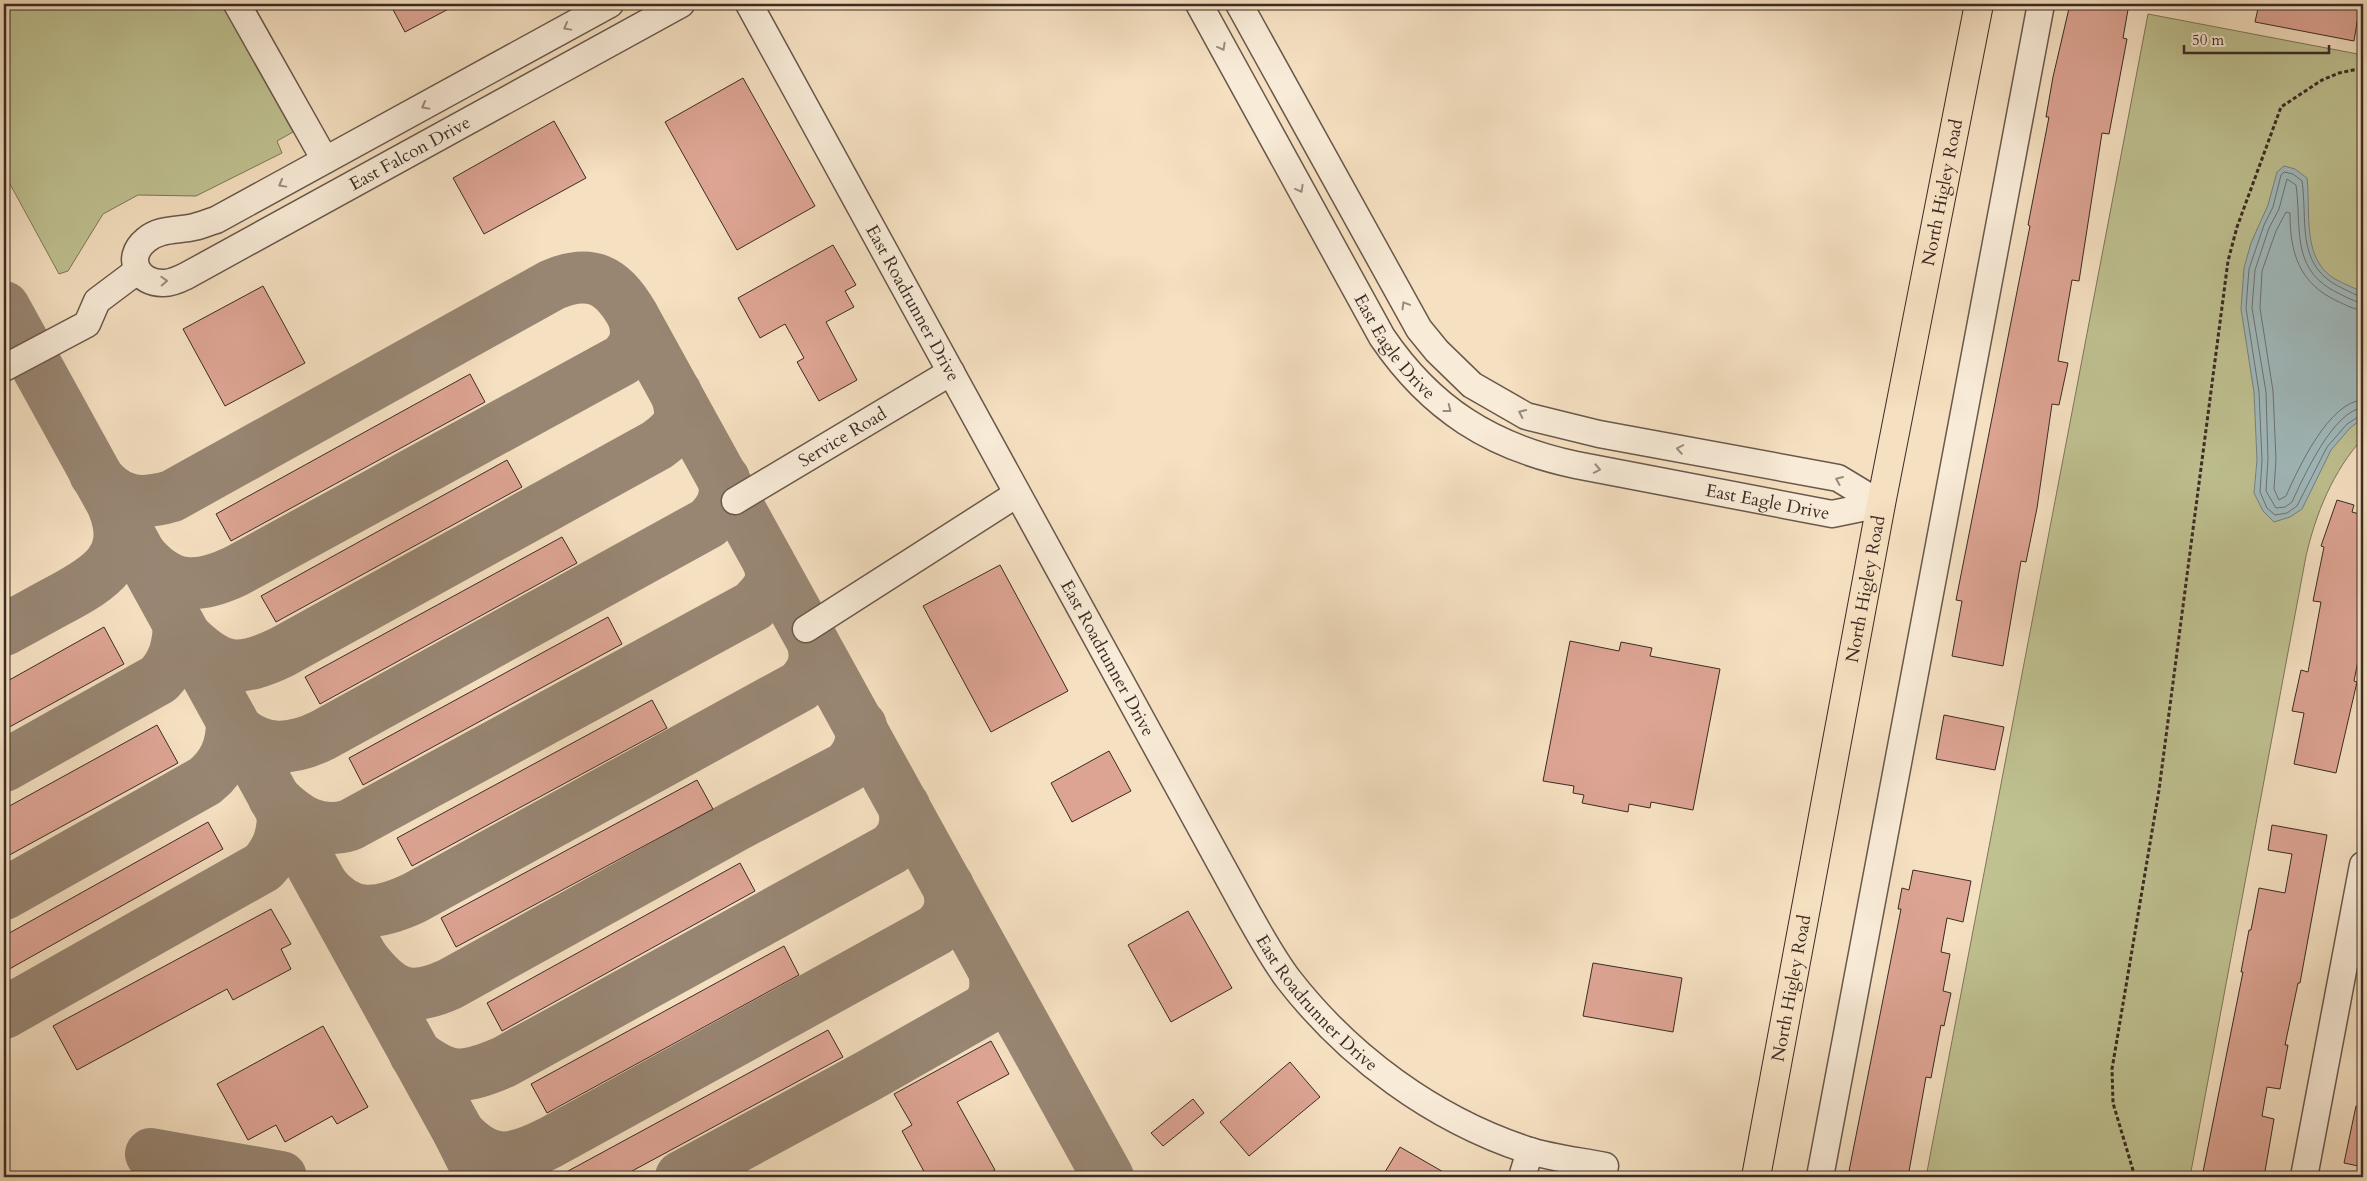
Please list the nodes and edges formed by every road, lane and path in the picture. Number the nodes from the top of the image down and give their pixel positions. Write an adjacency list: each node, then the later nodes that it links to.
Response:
1 (237, 4): 12 (street)
2 (610, 4): 12 (street, East Falcon Drive, one-way to 12)
3 (681, 4): 13 (street, East Falcon Drive, one-way to 3)
4 (749, 4): 15 (street, East Roadrunner Drive)
5 (1199, 4): 11 (street, East Eagle Drive, one-way to 11)
6 (1239, 4): 9 (street, East Eagle Drive)
7 (1979, 4): 18 (main road, North Higley Road)
8 (2041, 4): 25 (street)
9 (1268, 57): 11 (street); 18 (street, East Eagle Drive, one-way to 9)
10 (2363, 68): 26 (path)
11 (1237, 75): 18 (street, East Eagle Drive, one-way to 18)
12 (326, 160): 13 (street, East Falcon Drive, one-way to 13)
13 (137, 272): 14 (street)
14 (4, 368)
15 (951, 372): 16 (street, East Roadrunner Drive); 17 (street, Service Road)
16 (1017, 494): 19 (street); 21 (street, East Roadrunner Drive)
17 (735, 501)
18 (1881, 504): 24 (main road, North Higley Road)
19 (806, 629)
20 (2363, 865): 27 (street)
21 (1530, 1151): 22 (street, East Roadrunner Drive); 23 (street)
22 (1605, 1166)
23 (1522, 1177)
24 (1756, 1177)
25 (1820, 1177)
26 (2135, 1177)
27 (2304, 1177)

